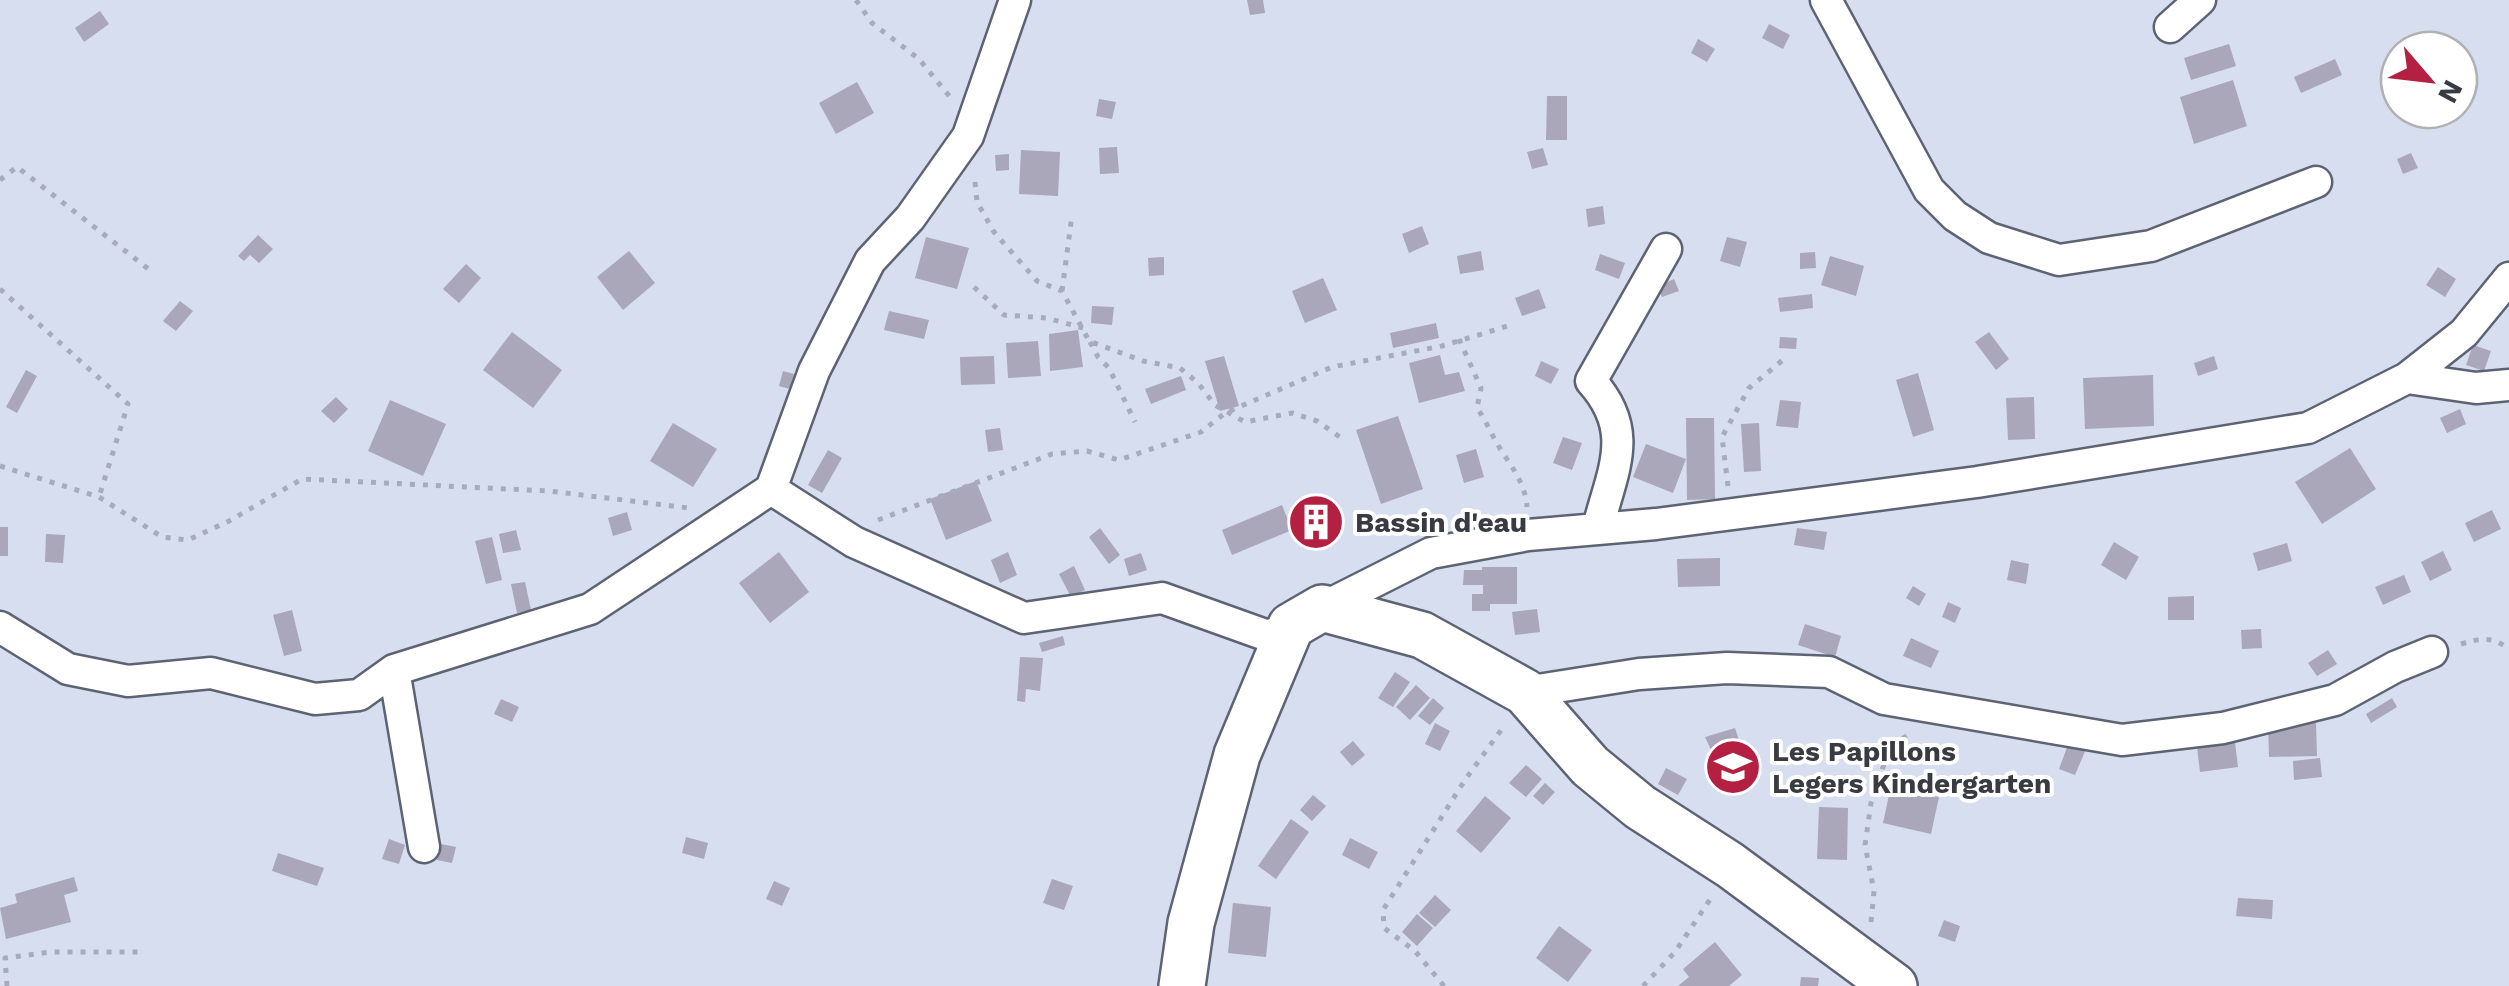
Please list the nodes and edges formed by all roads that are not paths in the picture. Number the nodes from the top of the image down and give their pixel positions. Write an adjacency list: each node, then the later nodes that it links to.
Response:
1 (1015, 0): 10 (street)
2 (1826, 0): 5 (street)
3 (2200, 0): 4 (street)
4 (2170, 27)
5 (2316, 182)
6 (1666, 249): 11 (street)
7 (2509, 278): 8 (street)
8 (2407, 378): 9 (street); 11 (street)
9 (2509, 385)
10 (772, 489): 12 (street); 15 (street)
11 (1598, 526): 12 (street)
12 (1306, 617): 16 (street); 19 (street)
13 (0, 627): 15 (street)
14 (2432, 652): 16 (street)
15 (394, 670): 17 (street)
16 (1525, 692): 18 (street)
17 (424, 847)
18 (1880, 974)
19 (1182, 986)

